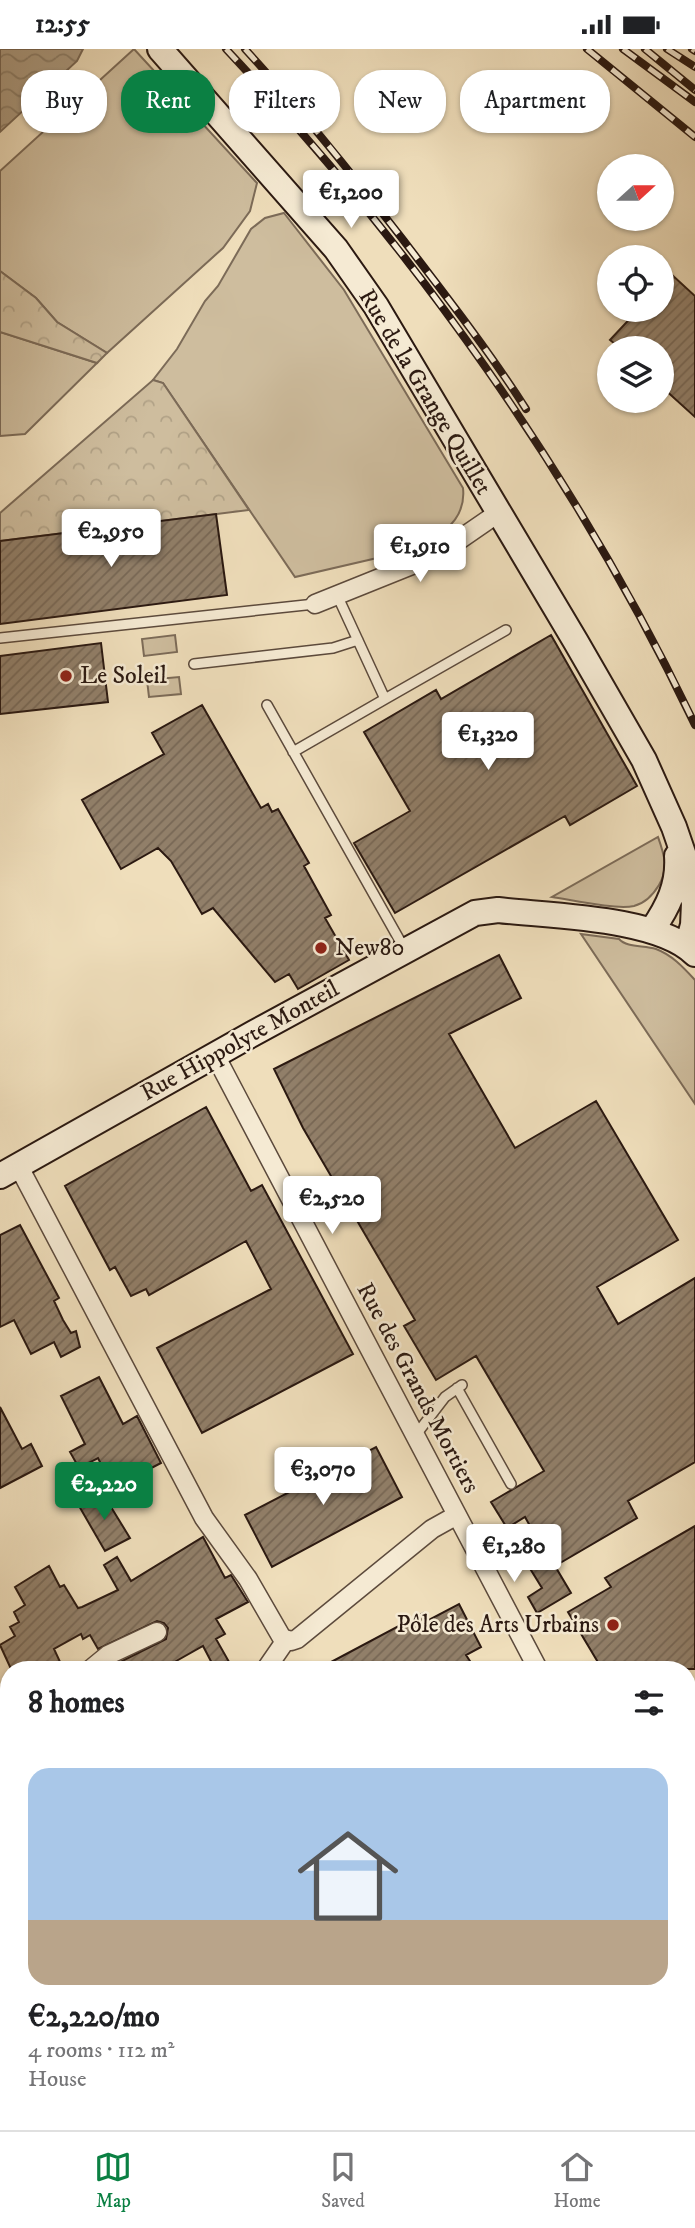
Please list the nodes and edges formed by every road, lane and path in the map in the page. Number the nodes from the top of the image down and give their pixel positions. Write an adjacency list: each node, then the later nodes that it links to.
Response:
1 (160, 49): 2 (street, Rue de la Grange Quillet)
2 (498, 513): 3 (street); 12 (street, Rue de la Grange Quillet)
3 (337, 595): 4 (street); 7 (lane)
4 (315, 604): 6 (lane)
5 (506, 630): 9 (lane)
6 (0, 638)
7 (358, 640): 8 (lane); 9 (lane)
8 (194, 664)
9 (385, 699): 11 (lane)
10 (267, 705): 11 (lane)
11 (293, 752): 14 (lane)
12 (664, 804): 13 (street, Rue de la Grange Quillet); 15 (street, Rue de la Grange Quillet)
13 (652, 930): 14 (street, Rue Hippolyte Monteil); 15 (street, Rue Hippolyte Monteil)
14 (405, 950): 16 (street, Rue Hippolyte Monteil)
15 (691, 951)
16 (215, 1055): 17 (street, Rue Hippolyte Monteil); 18 (street, Rue des Grands Mortiers)
17 (9, 1170): 22 (street)
18 (415, 1436): 19 (lane); 20 (street, Rue des Grands Mortiers)
19 (511, 1484)
20 (457, 1515): 22 (street); 25 (street, Rue des Grands Mortiers)
21 (157, 1632): 23 (street)
22 (286, 1640): 24 (street)
23 (101, 1661)
24 (272, 1661)
25 (534, 1661)

